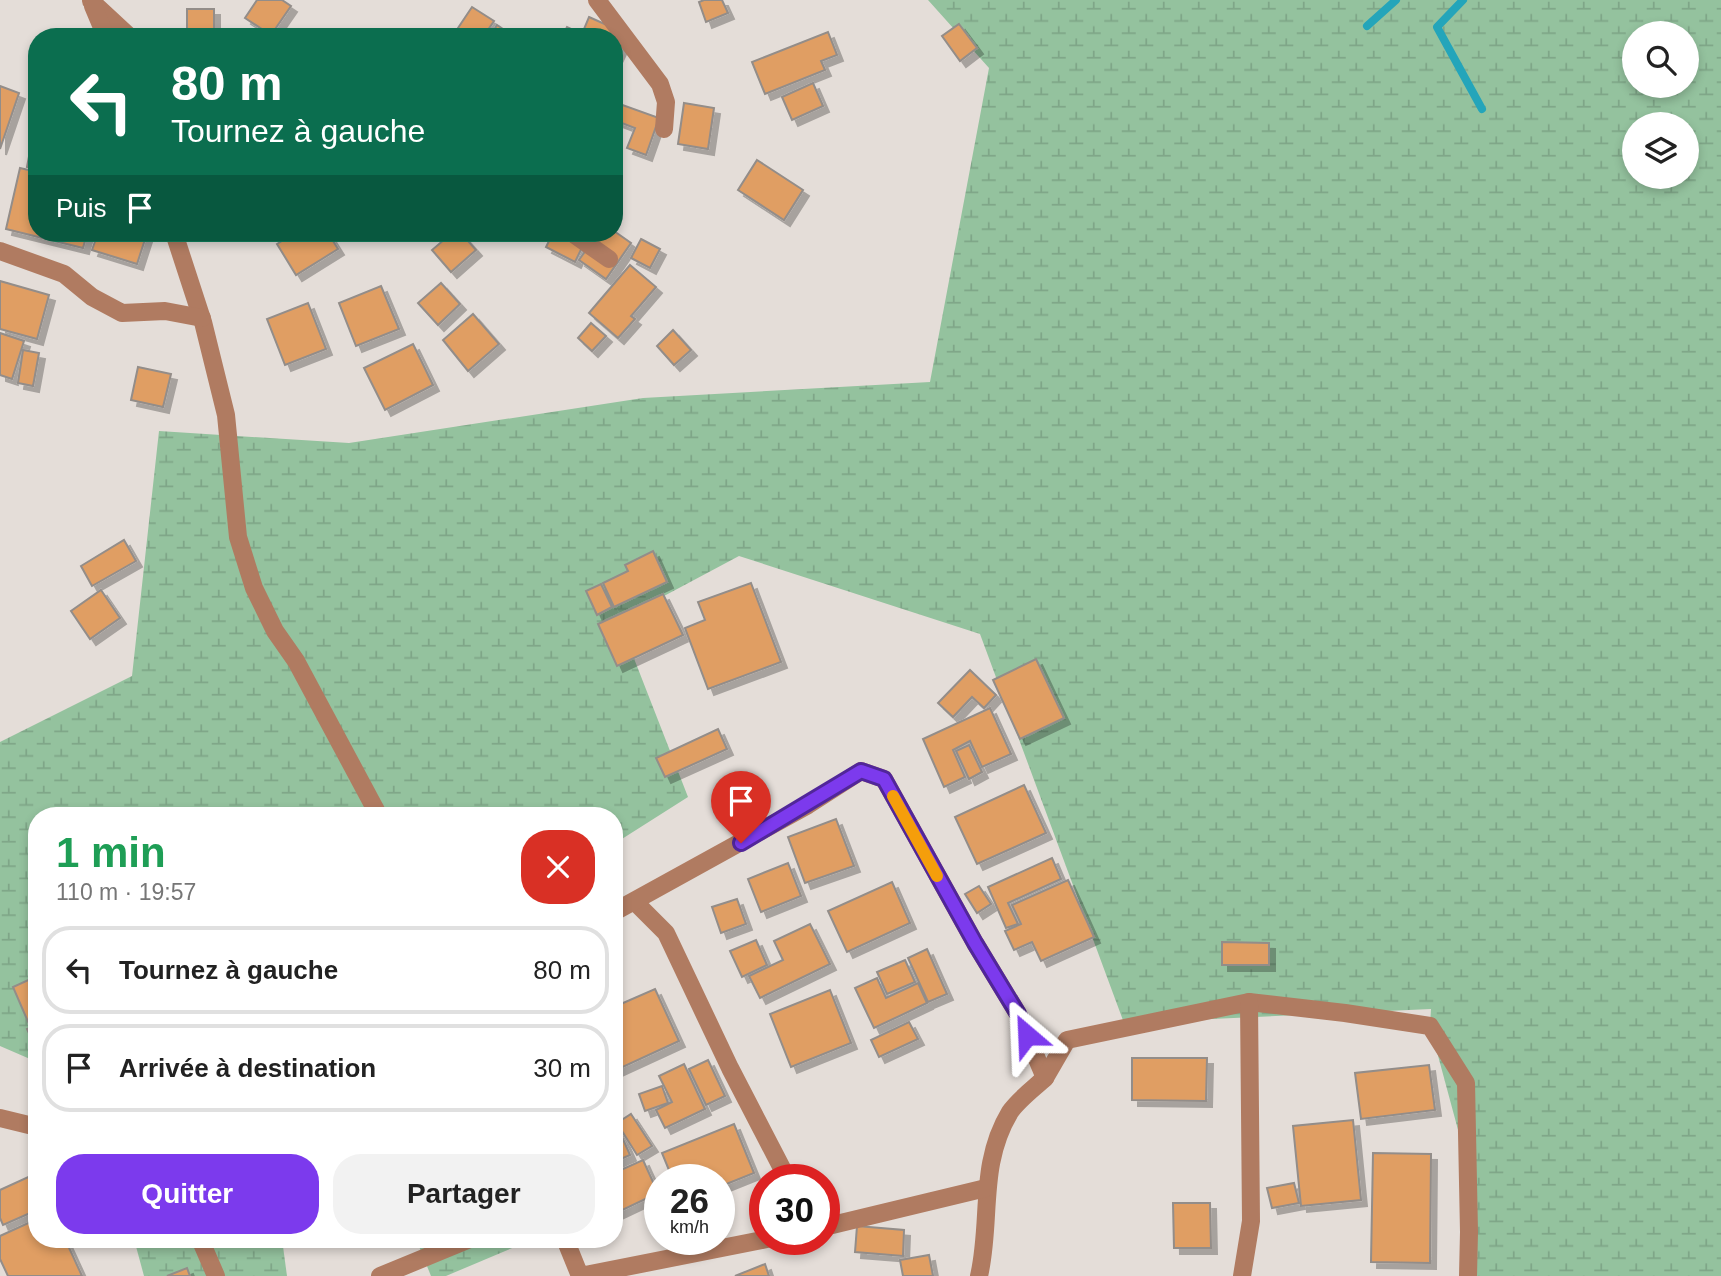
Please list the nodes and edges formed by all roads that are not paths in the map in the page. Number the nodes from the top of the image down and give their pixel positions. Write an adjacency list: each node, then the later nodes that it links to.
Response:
1 (91, 0): 3 (street); 4 (street)
2 (597, 0): 5 (street)
3 (102, 28)
4 (121, 28)
5 (618, 28)
6 (623, 35): 7 (street)
7 (664, 129)
8 (177, 242): 12 (street)
9 (585, 242): 11 (street)
10 (0, 251): 12 (street)
11 (609, 259)
12 (202, 318): 13 (street)
13 (374, 807)
14 (635, 902): 15 (street); 17 (street); 20 (street)
15 (623, 908)
16 (1249, 1002): 17 (street); 30 (street); 31 (street)
17 (1045, 1078): 21 (street)
18 (0, 1118): 19 (street)
19 (28, 1125)
20 (780, 1164)
21 (986, 1188): 22 (street); 29 (street)
22 (840, 1223)
23 (749, 1243): 26 (street)
24 (204, 1248): 27 (street)
25 (448, 1248): 28 (street)
26 (569, 1248)
27 (216, 1276)
28 (380, 1276)
29 (979, 1276)
30 (1242, 1276)
31 (1468, 1276)

